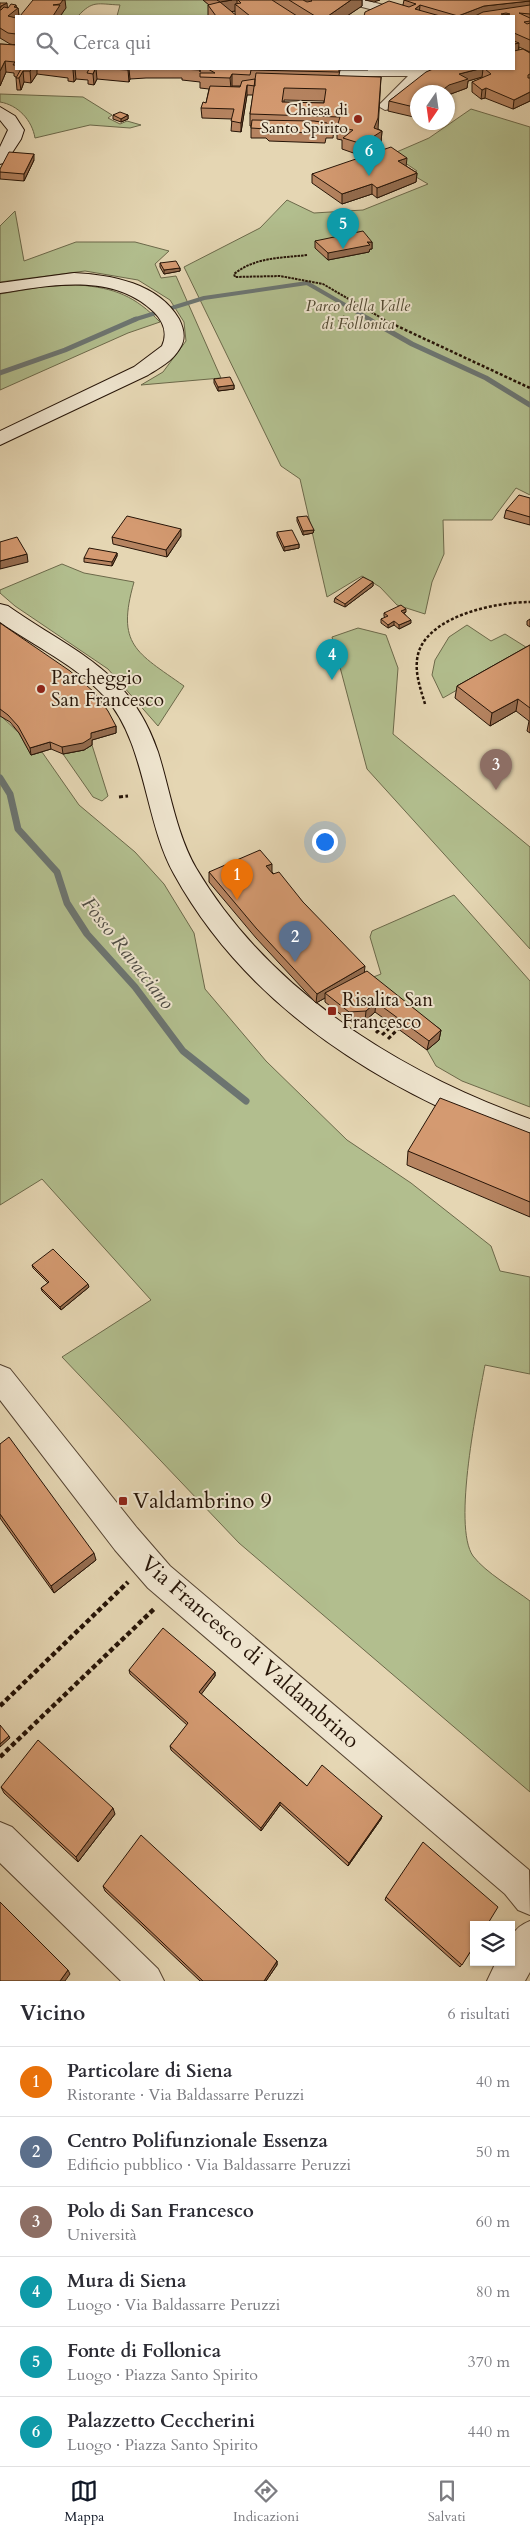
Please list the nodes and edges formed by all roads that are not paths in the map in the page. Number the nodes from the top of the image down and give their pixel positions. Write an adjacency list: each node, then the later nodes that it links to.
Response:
1 (351, 0): 3 (street)
2 (397, 0): 3 (street)
3 (378, 8): 4 (street); 5 (street)
4 (366, 15)
5 (405, 15)
6 (447, 70): 8 (street)
7 (374, 71): 9 (street); 9 (street)
8 (419, 73): 9 (street); 10 (street)
9 (397, 74)
10 (385, 106)
11 (0, 112): 12 (street)
12 (0, 159)
13 (0, 288): 14 (street)
14 (0, 439)
15 (0, 611): 16 (street)
16 (530, 1132)
17 (0, 1378): 19 (street, Via Francesco di Valdambrino)
18 (0, 1839): 21 (street)
19 (530, 1898)
20 (530, 1938): 22 (street)
21 (146, 1981)
22 (505, 1981)

